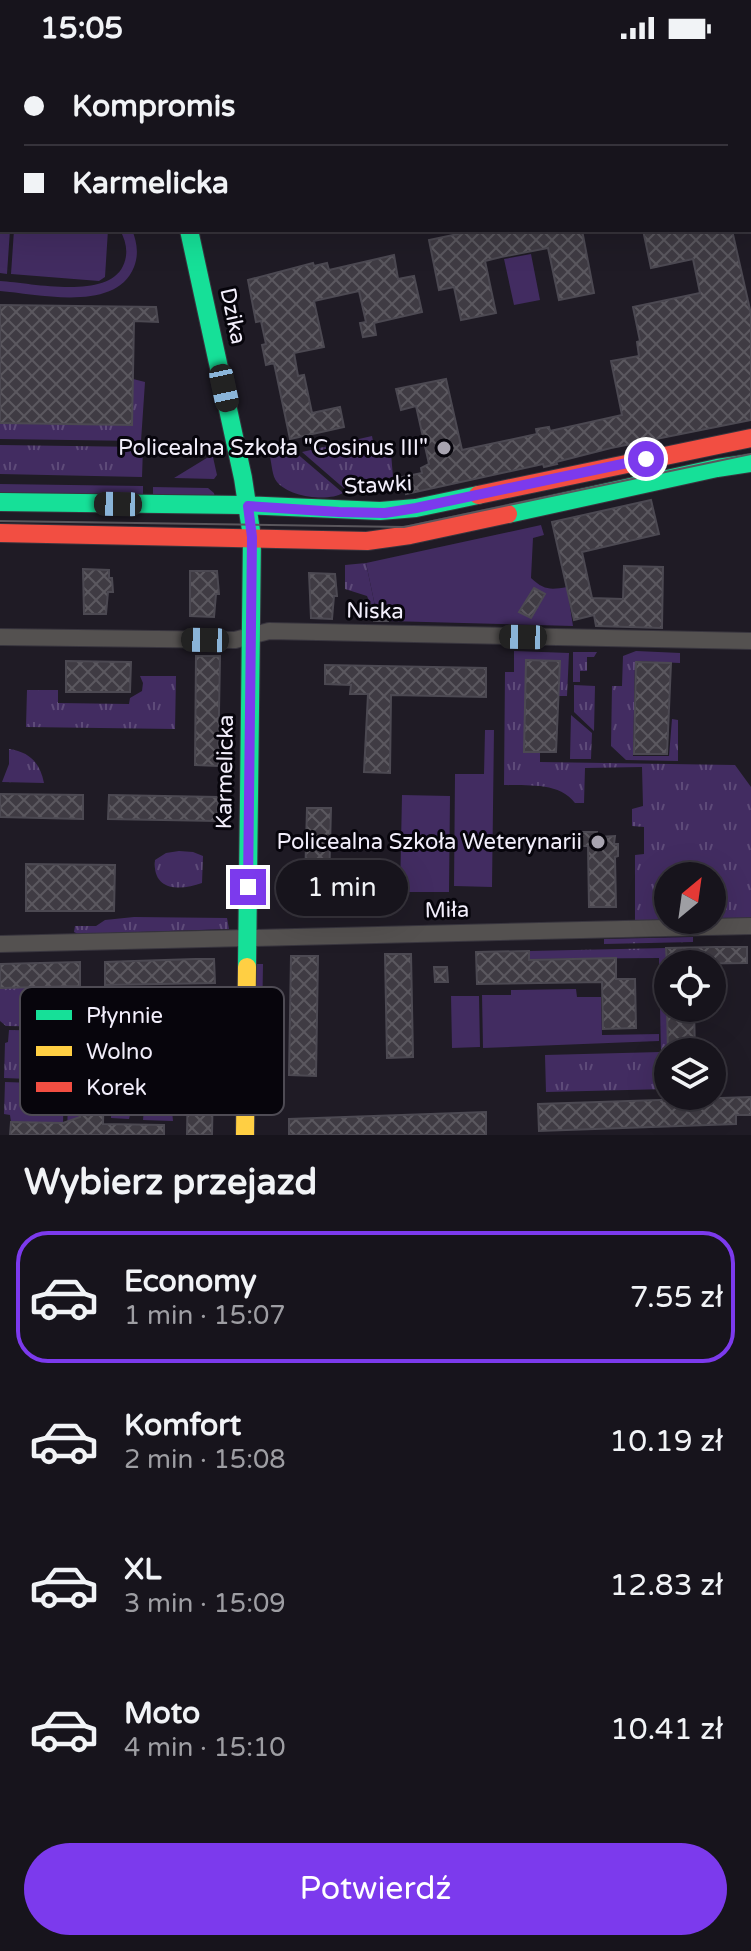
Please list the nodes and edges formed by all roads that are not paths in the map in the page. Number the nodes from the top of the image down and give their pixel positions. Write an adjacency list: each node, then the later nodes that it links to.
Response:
1 (189, 232): 5 (street, Dzika)
2 (751, 438): 5 (street, Stawki)
3 (751, 463): 7 (street)
4 (0, 502): 5 (street, Stawki)
5 (248, 506): 7 (street, Karmelicka)
6 (0, 533): 7 (street)
7 (252, 537): 8 (street, Karmelicka)
8 (251, 636): 9 (street, Niska); 10 (street, Niska); 12 (street, Karmelicka)
9 (0, 637)
10 (751, 641)
11 (751, 926): 12 (street, Miła)
12 (248, 938): 13 (street, Miła); 14 (street, Karmelicka)
13 (0, 944)
14 (247, 987)
15 (245, 1115): 16 (street, Karmelicka)
16 (245, 1135)

